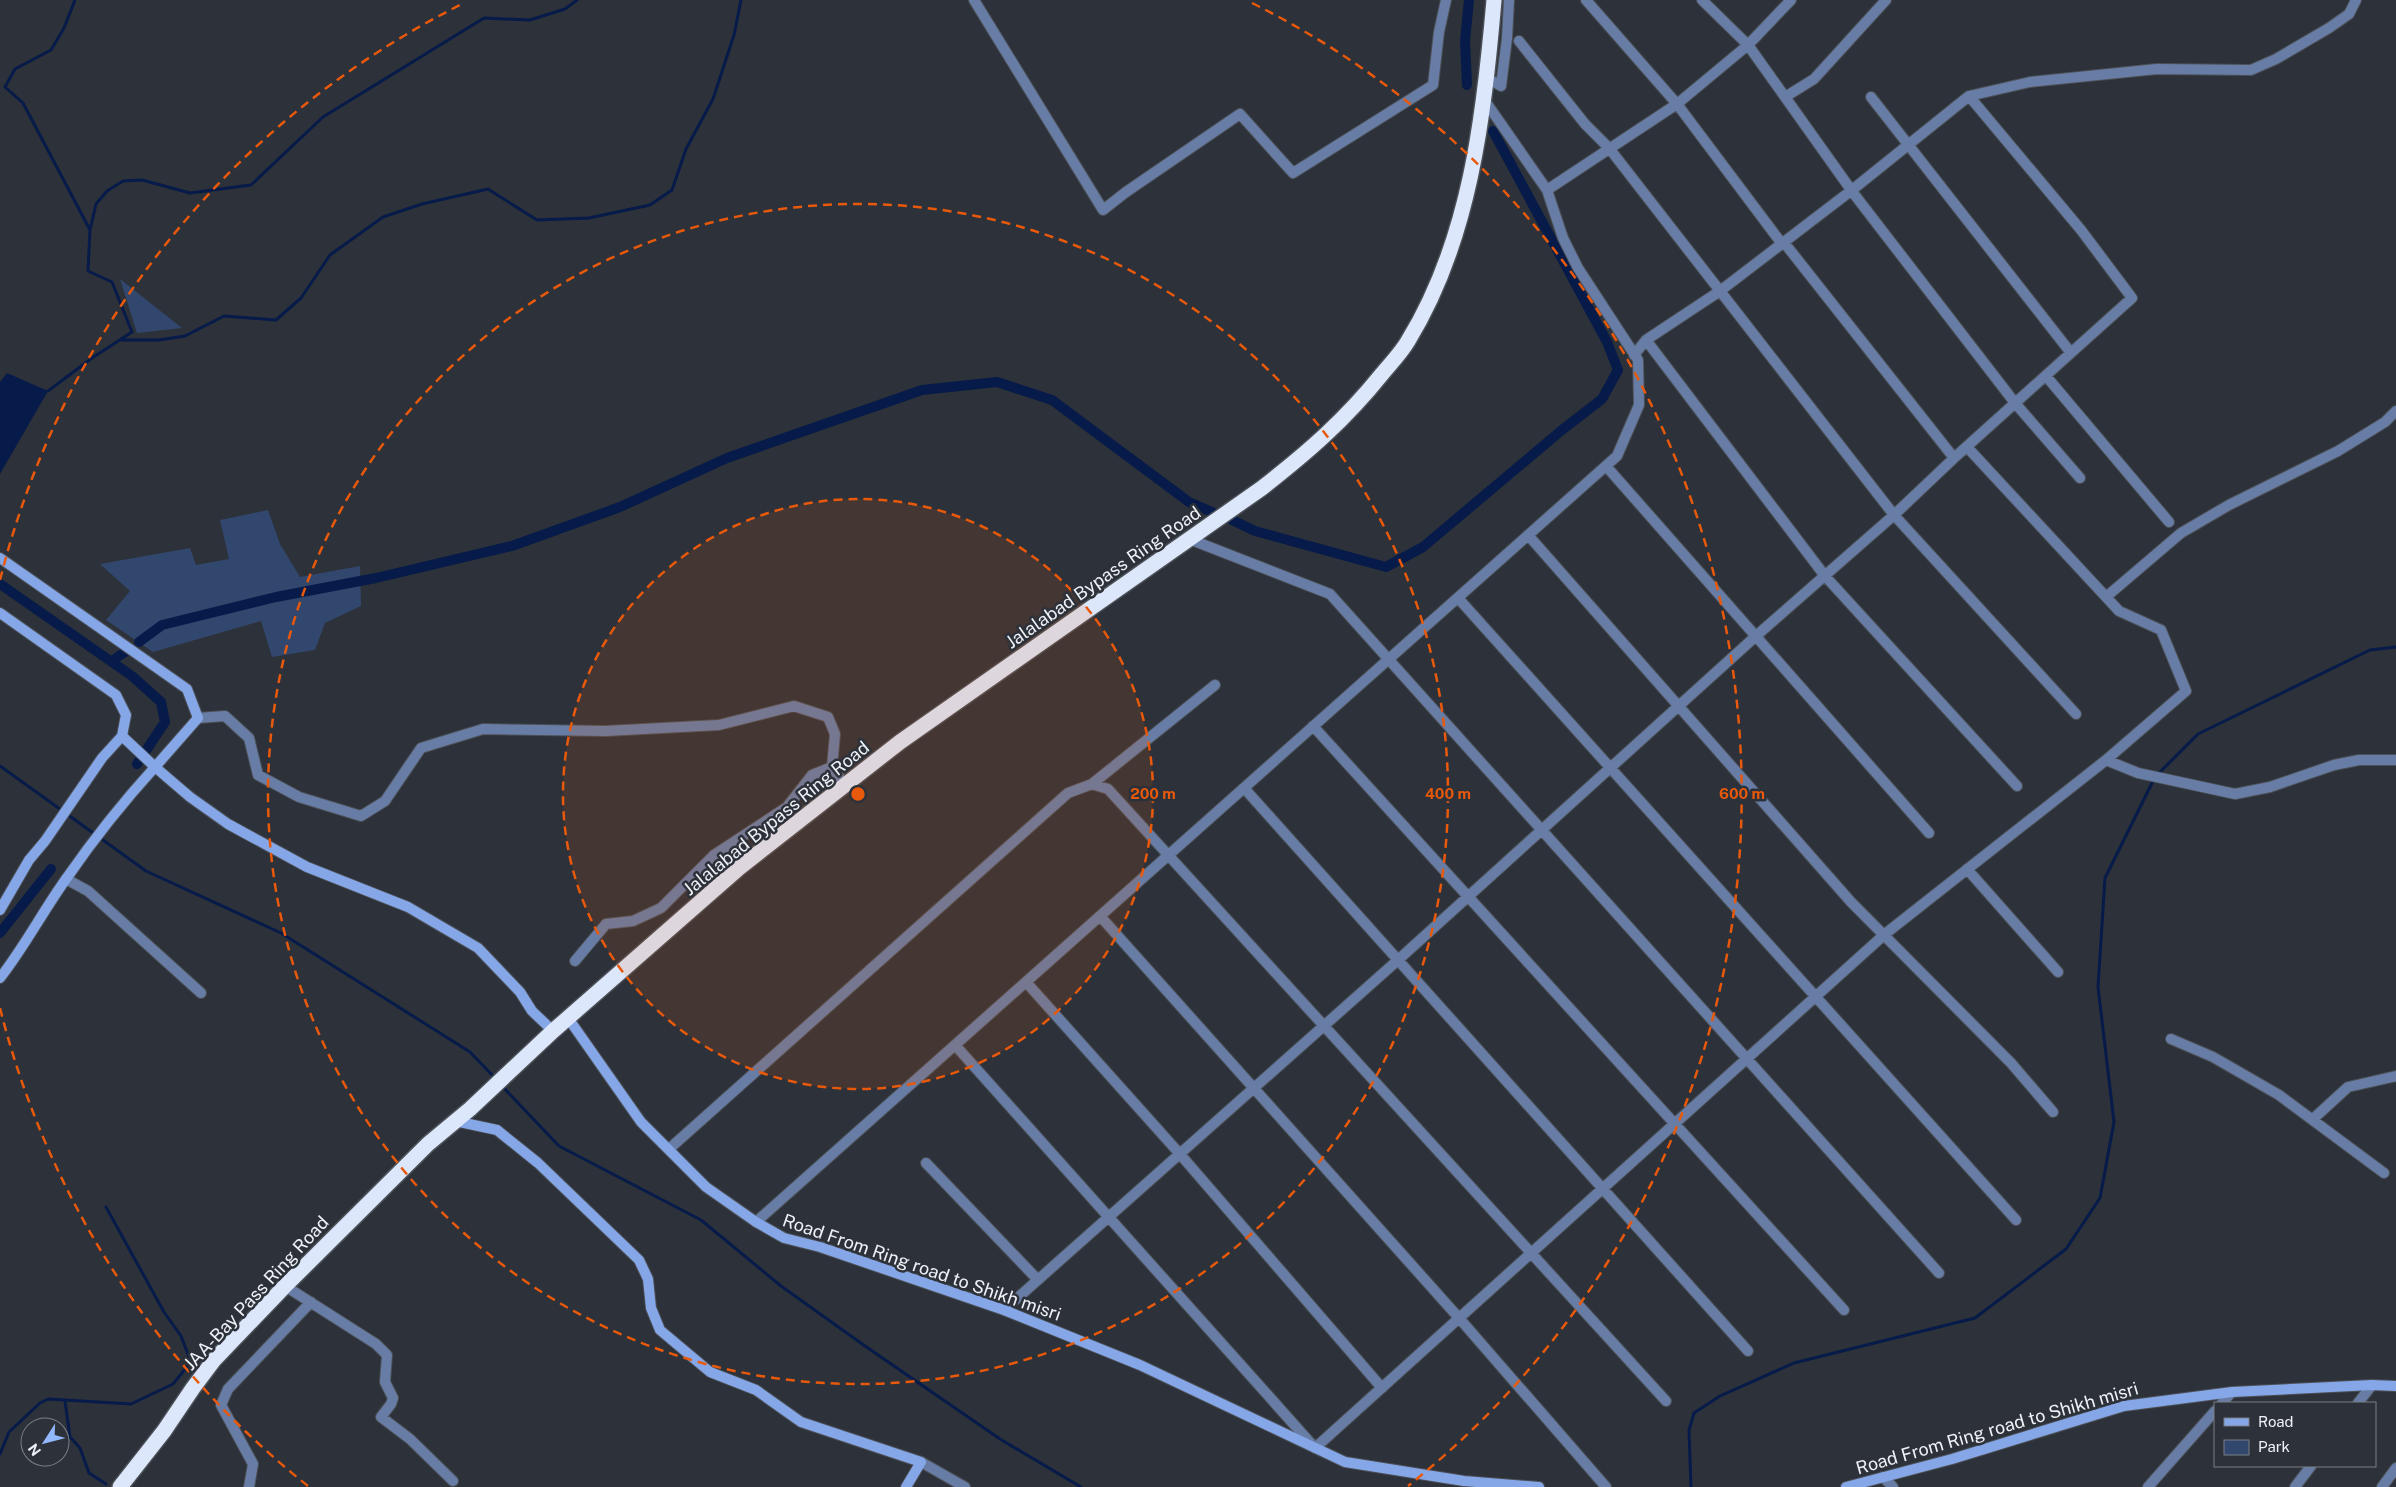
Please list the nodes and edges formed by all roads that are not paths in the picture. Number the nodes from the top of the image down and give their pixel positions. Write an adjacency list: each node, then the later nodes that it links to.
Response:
1 (974, 0): 2 (street)
2 (1446, 0)
3 (1494, 0): 12 (highway, Jalalabad Bypass Ring Road)
4 (1509, 0): 12 (street)
5 (1586, 0): 17 (street)
6 (1703, 0): 11 (street)
7 (1791, 0): 11 (street)
8 (1886, 0): 14 (street)
9 (2356, 0): 13 (street)
10 (1519, 41): 19 (street)
11 (1748, 45): 14 (street); 17 (street)
12 (1487, 78): 16 (highway, Jalalabad Bypass Ring Road)
13 (1969, 96): 18 (street); 25 (street)
14 (1785, 97): 21 (street)
15 (1871, 97): 18 (street)
16 (1483, 98): 20 (street); 37 (highway, Jalalabad Bypass Ring Road)
17 (1677, 104): 19 (street); 22 (street)
18 (1909, 144): 21 (street); 25 (street)
19 (1609, 148): 20 (street); 23 (street)
20 (1547, 190): 26 (street)
21 (1852, 190): 22 (street); 28 (street)
22 (1782, 244): 23 (street); 31 (street)
23 (1720, 291): 24 (street); 34 (street)
24 (1646, 340): 26 (street); 39 (street)
25 (2071, 353): 27 (street)
26 (1634, 355): 32 (street)
27 (2046, 376): 28 (street); 35 (street)
28 (2015, 403): 30 (street); 33 (street)
29 (2396, 411): 40 (street)
30 (1967, 447): 31 (street); 40 (street)
31 (1954, 458): 34 (street)
32 (1606, 466): 36 (street); 43 (street)
33 (2080, 478)
34 (1894, 516): 39 (street); 47 (street)
35 (2169, 522)
36 (1528, 535): 41 (street); 46 (street)
37 (1189, 539): 44 (street); 56 (highway, Jalalabad Bypass Ring Road)
38 (0, 558): 48 (street)
39 (1825, 576): 43 (street); 58 (street)
40 (2106, 597): 51 (street)
41 (1458, 598): 44 (street); 55 (street)
42 (0, 612): 50 (street)
43 (1756, 636): 46 (street); 61 (street)
44 (1389, 659): 49 (street); 60 (street)
45 (1215, 685): 57 (street)
46 (1678, 706): 55 (street); 68 (street)
47 (2076, 714)
48 (198, 718): 53 (street); 54 (street)
49 (1313, 726): 59 (street); 65 (street)
50 (125, 739): 53 (street); 66 (street)
51 (2106, 760): 52 (street); 63 (street)
52 (2396, 760)
53 (152, 765): 64 (street); 78 (street)
54 (832, 767): 56 (street); 70 (street)
55 (1610, 767): 60 (street); 75 (street)
56 (844, 784): 76 (highway, Jalalabad Bypass Ring Road)
57 (1092, 784): 62 (street); 88 (street)
58 (2017, 786)
59 (1244, 788): 62 (street); 69 (street)
60 (1541, 829): 65 (street); 81 (street)
61 (1929, 833)
62 (1168, 855): 67 (street); 77 (street)
63 (1967, 869): 68 (street); 71 (street)
64 (66, 880): 72 (street); 74 (street)
65 (1467, 895): 69 (street); 87 (street)
66 (0, 910)
67 (1100, 916): 73 (street); 83 (street)
68 (1885, 934): 75 (street); 84 (street)
69 (1398, 960): 77 (street); 92 (street)
70 (575, 961)
71 (2058, 972)
72 (0, 978)
73 (1026, 982): 80 (street); 89 (street)
74 (202, 993)
75 (1815, 997): 81 (street); 94 (street)
76 (568, 1018): 78 (highway, Jalalabad Bypass Ring Road); 88 (street, Road From Ring road to Shikh misri)
77 (1323, 1024): 83 (street); 96 (street)
78 (552, 1031): 86 (highway, Jalalabad Bypass Ring Road)
79 (2171, 1040): 85 (street)
80 (955, 1045): 93 (street); 95 (street)
81 (1747, 1059): 87 (street); 97 (street)
82 (2396, 1076): 85 (street)
83 (1253, 1087): 89 (street); 103 (street)
84 (2053, 1112)
85 (2313, 1119): 91 (street)
86 (455, 1121): 99 (highway, JAA-Bay Pass Ring Road); 114 (street)
87 (1675, 1124): 92 (street); 102 (street)
88 (669, 1150): 95 (street, Road From Ring road to Shikh misri)
89 (1179, 1153): 93 (street); 107 (street)
90 (926, 1163): 98 (street)
91 (2384, 1174)
92 (1603, 1188): 96 (street); 104 (street)
93 (1108, 1217): 98 (street); 113 (street)
94 (2016, 1220)
95 (756, 1222): 101 (street, Road From Ring road to Shikh misri)
96 (1531, 1253): 103 (street); 109 (street)
97 (1939, 1273)
98 (1038, 1280): 101 (street)
99 (286, 1286): 100 (street); 119 (highway, JAA-Bay Pass Ring Road)
100 (311, 1302): 118 (street); 120 (street)
101 (1004, 1310): 113 (street, Road From Ring road to Shikh misri)
102 (1844, 1310)
103 (1459, 1318): 107 (street); 124 (street)
104 (1748, 1351)
105 (2372, 1385): 106 (street, Road From Ring road to Shikh misri); 108 (street, Road From Ring road to Shikh misri); 111 (street)
106 (2396, 1386)
107 (1382, 1388): 113 (street)
108 (2232, 1392): 110 (street); 117 (street, Road From Ring road to Shikh misri)
109 (1666, 1401)
110 (2223, 1402)
111 (2359, 1402)
112 (2214, 1413): 127 (street)
113 (1316, 1448): 123 (street, Road From Ring road to Shikh misri)
114 (922, 1462): 121 (street); 122 (street)
115 (2310, 1467): 128 (street)
116 (2396, 1468): 129 (street)
117 (1883, 1477): 125 (street, Road From Ring road to Shikh misri); 126 (street)
118 (453, 1481)
119 (120, 1487)
120 (249, 1487)
121 (906, 1487)
122 (965, 1487)
123 (1539, 1487)
124 (1606, 1487)
125 (1846, 1487)
126 (1893, 1487)
127 (2148, 1487)
128 (2295, 1487)
129 (2382, 1487)

